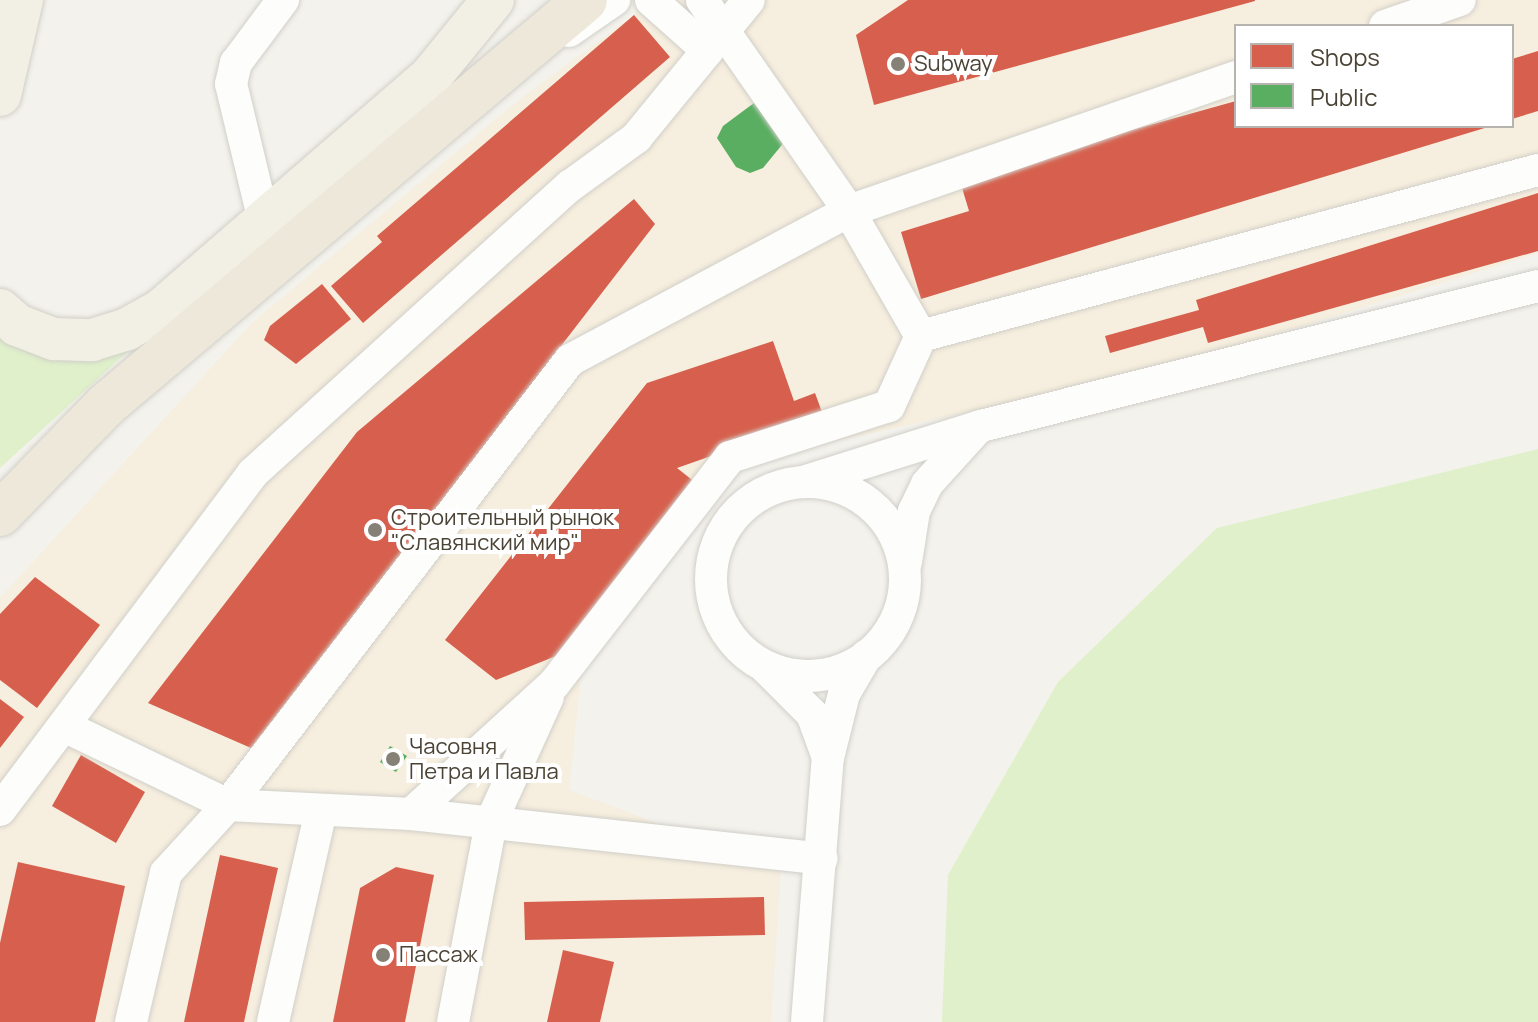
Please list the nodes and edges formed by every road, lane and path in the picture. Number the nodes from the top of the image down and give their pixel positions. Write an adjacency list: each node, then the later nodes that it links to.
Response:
1 (22, 0): 12 (main road)
2 (283, 0): 15 (street)
3 (493, 0): 15 (main road)
4 (651, 0): 10 (street)
5 (702, 0): 10 (street)
6 (749, 0): 10 (street)
7 (1460, 0): 9 (street)
8 (608, 2): 21 (highway)
9 (1391, 24)
10 (716, 41): 14 (street); 26 (street)
11 (1234, 78): 14 (street)
12 (0, 95)
13 (1538, 170): 18 (street)
14 (849, 211): 18 (street); 28 (street)
15 (264, 221): 17 (main road)
16 (1538, 286): 19 (street)
17 (0, 310)
18 (921, 336): 25 (street)
19 (981, 426): 20 (street); 22 (street)
20 (803, 482): 22 (street); 24 (street)
21 (0, 514)
22 (905, 574): 23 (street)
23 (866, 656): 24 (street); 27 (street)
24 (759, 662): 27 (street)
25 (554, 684): 31 (street); 32 (street)
26 (64, 726): 28 (street); 29 (street)
27 (828, 758): 33 (street)
28 (228, 805): 30 (street); 34 (street)
29 (0, 810)
30 (321, 810): 31 (street); 35 (street)
31 (411, 814): 32 (street)
32 (491, 822): 33 (street); 36 (street)
33 (822, 859): 37 (street)
34 (131, 1022)
35 (273, 1022)
36 (453, 1022)
37 (807, 1022)

